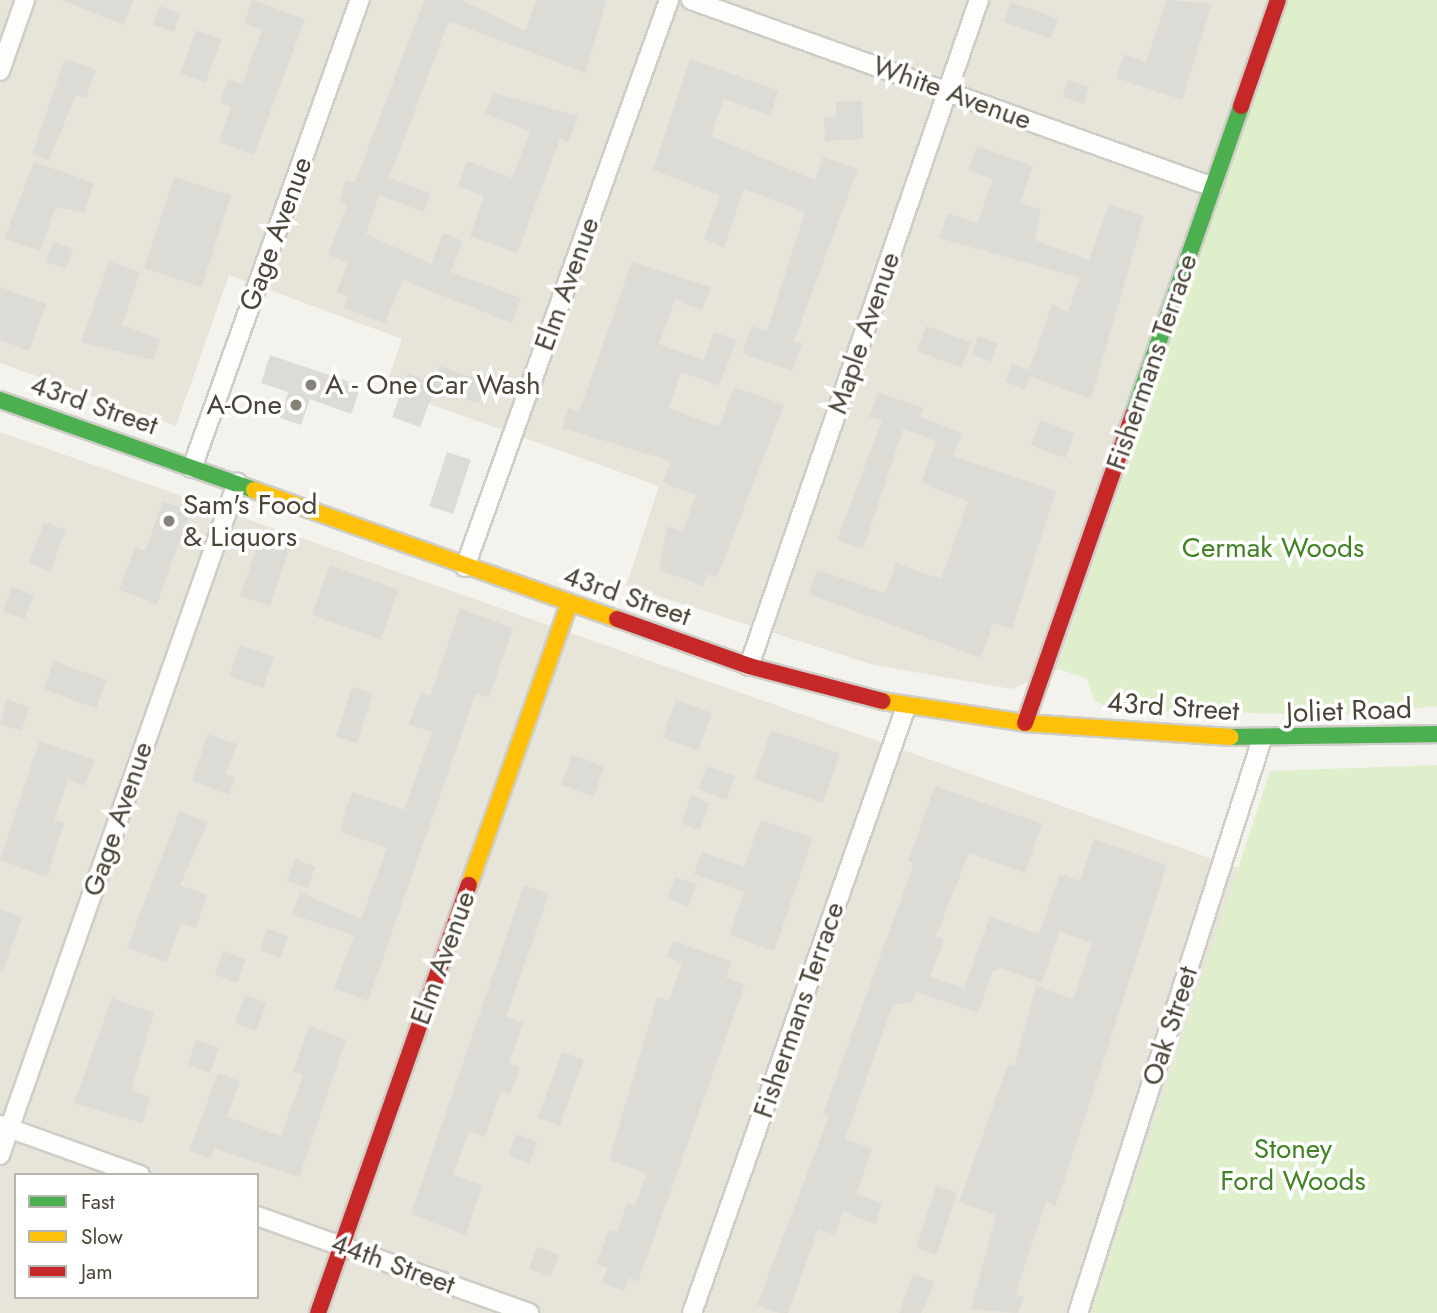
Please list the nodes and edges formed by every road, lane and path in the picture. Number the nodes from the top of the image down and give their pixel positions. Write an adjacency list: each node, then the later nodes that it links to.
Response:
1 (25, 0): 7 (street)
2 (360, 0): 11 (street, Gage Avenue)
3 (669, 0): 13 (street, Elm Avenue)
4 (691, 0): 8 (street, White Avenue)
5 (979, 0): 8 (street, Maple Avenue)
6 (1278, 0): 9 (street, Fishermans Terrace)
7 (0, 71)
8 (947, 92): 9 (street, White Avenue); 15 (street, Maple Avenue)
9 (1213, 187): 17 (street, Fishermans Terrace)
10 (0, 400): 11 (street, 43rd Street)
11 (192, 468): 12 (street, 43rd Street)
12 (237, 484): 13 (street, 43rd Street); 20 (street, Gage Avenue)
13 (465, 567): 14 (street, 43rd Street)
14 (569, 604): 15 (street, 43rd Street); 24 (street, Elm Avenue)
15 (749, 666): 16 (street, 43rd Street)
16 (906, 706): 17 (street, 43rd Street); 27 (street, Fishermans Terrace)
17 (1025, 723): 19 (street, 43rd Street)
18 (1437, 733): 19 (street, Joliet Road)
19 (1262, 739): 28 (street, Oak Street)
20 (5, 1127): 21 (street, Gage Avenue); 22 (street)
21 (0, 1155)
22 (134, 1173)
23 (259, 1217): 24 (street, 44th Street)
24 (341, 1246): 25 (street, Elm Avenue); 26 (street, 44th Street)
25 (318, 1313)
26 (529, 1313)
27 (692, 1313)
28 (1078, 1313)

